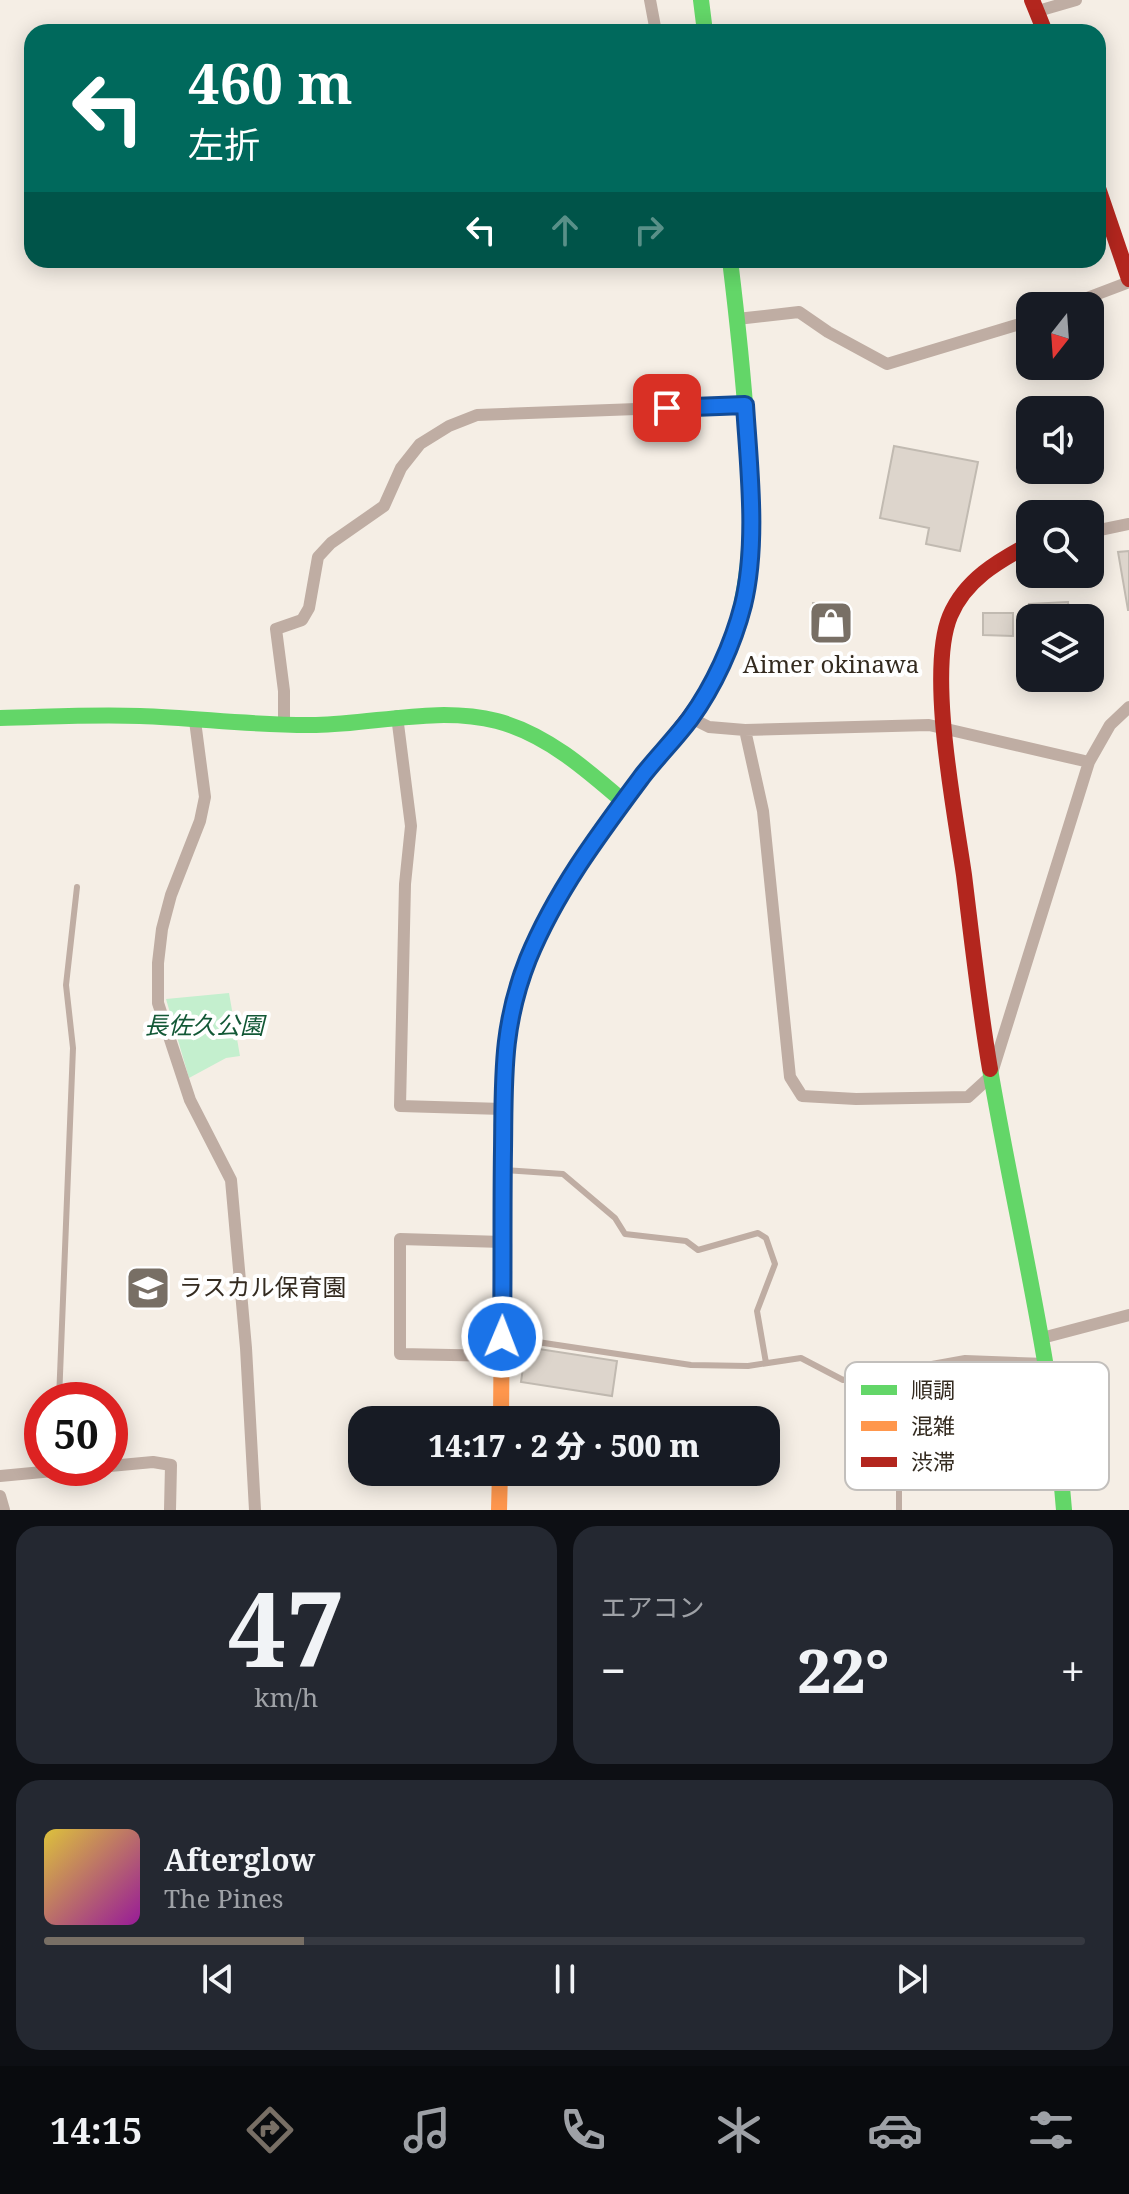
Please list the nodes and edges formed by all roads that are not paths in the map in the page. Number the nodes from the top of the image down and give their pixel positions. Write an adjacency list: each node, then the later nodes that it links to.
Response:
1 (650, 0): 5 (street)
2 (701, 0): 6 (street)
3 (1076, 0): 4 (street)
4 (1035, 5): 7 (street)
5 (654, 24)
6 (704, 24)
7 (1042, 24)
8 (1106, 206): 9 (street)
9 (1124, 248): 11 (street)
10 (731, 268): 13 (street)
11 (1129, 281): 12 (street)
12 (1101, 292)
13 (737, 319): 14 (street); 15 (street)
14 (1016, 325)
15 (745, 405): 22 (street); 24 (street)
16 (1129, 524): 17 (street)
17 (1104, 529)
18 (1016, 552): 25 (street)
19 (1129, 707): 27 (street)
20 (397, 716): 24 (street); 28 (street); 31 (street)
21 (0, 718): 23 (street)
22 (691, 718): 26 (street); 28 (street)
23 (195, 721): 24 (street); 52 (street)
24 (284, 726)
25 (944, 727): 26 (street); 27 (street); 30 (street)
26 (745, 730): 30 (street)
27 (1089, 762): 30 (street)
28 (624, 802): 31 (street)
29 (77, 887): 42 (lane)
30 (991, 1076): 36 (street)
31 (503, 1109): 32 (street)
32 (503, 1171): 33 (street); 40 (lane)
33 (503, 1242): 35 (street); 37 (street)
34 (1129, 1315): 36 (street)
35 (502, 1337): 37 (street); 40 (lane)
36 (1042, 1338): 38 (street)
37 (502, 1356): 43 (street)
38 (1046, 1361): 39 (lane)
39 (943, 1362)
40 (766, 1363): 41 (lane)
41 (845, 1380)
42 (60, 1382)
43 (501, 1406)
44 (128, 1464): 51 (street)
45 (24, 1473): 46 (street)
46 (0, 1476)
47 (500, 1486): 53 (street)
48 (1063, 1490): 54 (street)
49 (0, 1496): 50 (street)
50 (4, 1510)
51 (170, 1510)
52 (255, 1510)
53 (499, 1510)
54 (1064, 1510)

